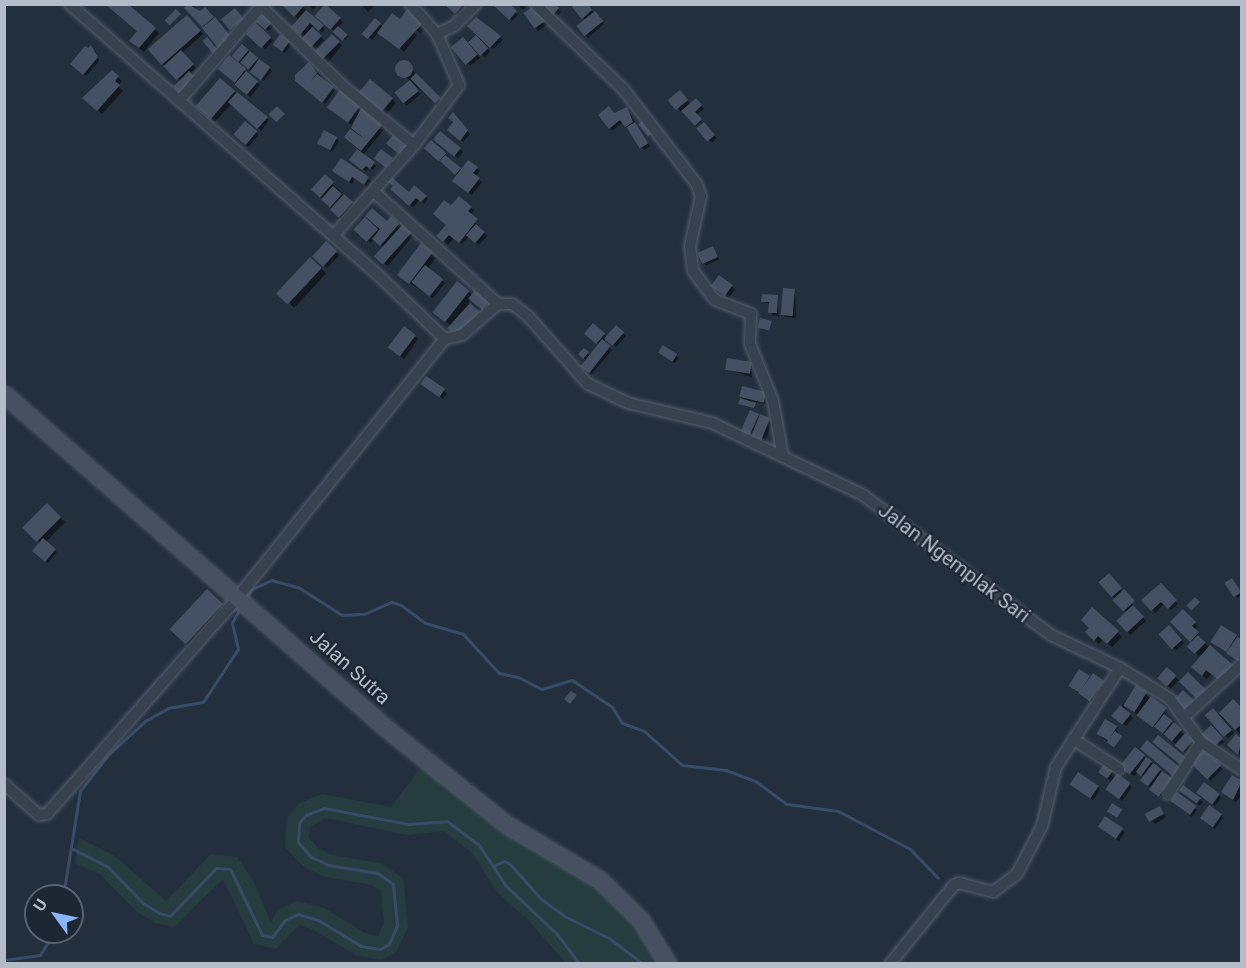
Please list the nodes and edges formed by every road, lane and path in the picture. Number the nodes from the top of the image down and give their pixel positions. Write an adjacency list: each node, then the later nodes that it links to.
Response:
1 (69, 4): 7 (street)
2 (410, 4): 6 (street)
3 (476, 4): 6 (street)
4 (535, 4): 14 (street)
5 (261, 5): 7 (street); 8 (street)
6 (437, 34): 8 (street)
7 (179, 101): 10 (street)
8 (414, 145): 9 (street)
9 (373, 191): 10 (street); 11 (street)
10 (333, 236): 12 (street)
11 (498, 304): 12 (street); 14 (street, Jalan Ngemplak Sari)
12 (445, 339): 15 (street)
13 (4, 394): 15 (street, Jalan Sutra)
14 (783, 457): 16 (street, Jalan Ngemplak Sari)
15 (242, 600): 23 (street); 25 (street, Jalan Sutra)
16 (1120, 668): 18 (street, Jalan Ngemplak Sari); 19 (street)
17 (1240, 668): 18 (street)
18 (1185, 716): 20 (street, Jalan Ngemplak Sari)
19 (1073, 739): 21 (street); 26 (street)
20 (1201, 742): 22 (street); 24 (street)
21 (1119, 769)
22 (1242, 770)
23 (4, 784)
24 (1168, 794)
25 (667, 962)
26 (890, 963)

